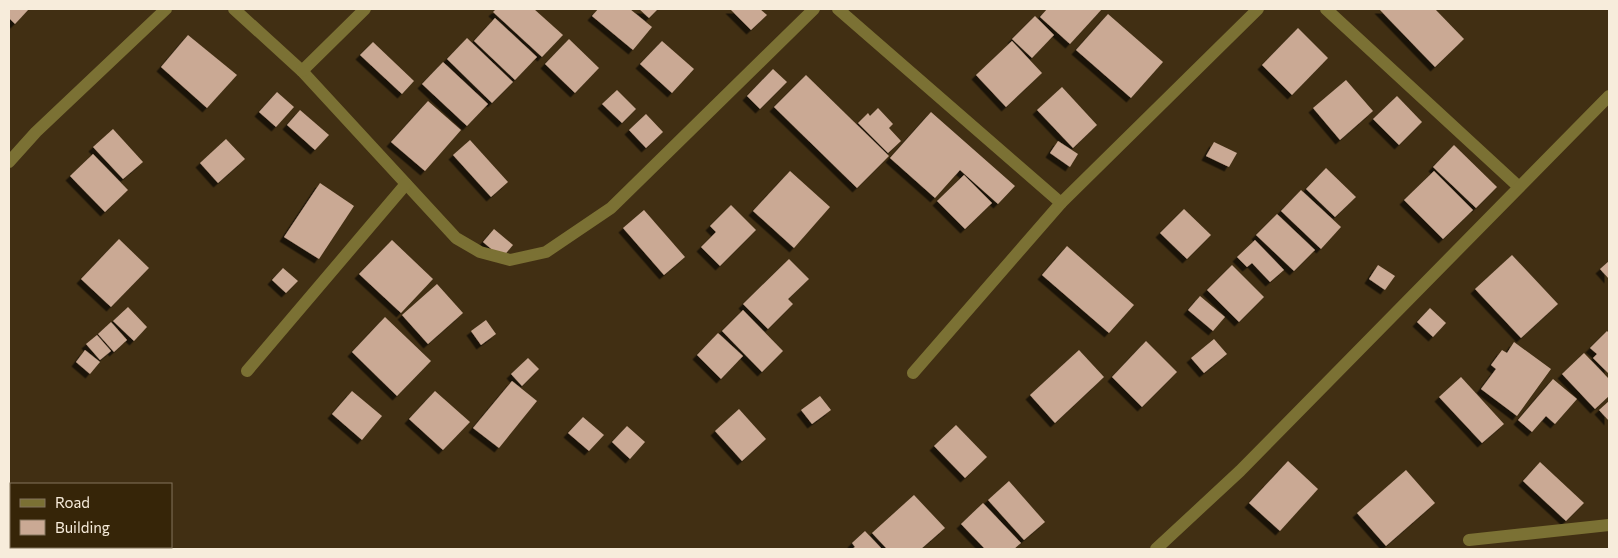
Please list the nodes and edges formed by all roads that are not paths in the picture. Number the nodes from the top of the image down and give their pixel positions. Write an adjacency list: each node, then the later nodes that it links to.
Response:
1 (166, 9): 10 (street)
2 (234, 9): 8 (street)
3 (365, 9): 8 (street)
4 (814, 9): 11 (street)
5 (838, 9): 13 (street)
6 (1258, 9): 13 (street)
7 (1326, 9): 12 (street)
8 (302, 70): 11 (street)
9 (1609, 96): 12 (street)
10 (9, 162)
11 (406, 184): 14 (street)
12 (1519, 187): 18 (street)
13 (1061, 203): 15 (street)
14 (247, 371)
15 (913, 373)
16 (1609, 525): 17 (street)
17 (1469, 540)
18 (1156, 549)

